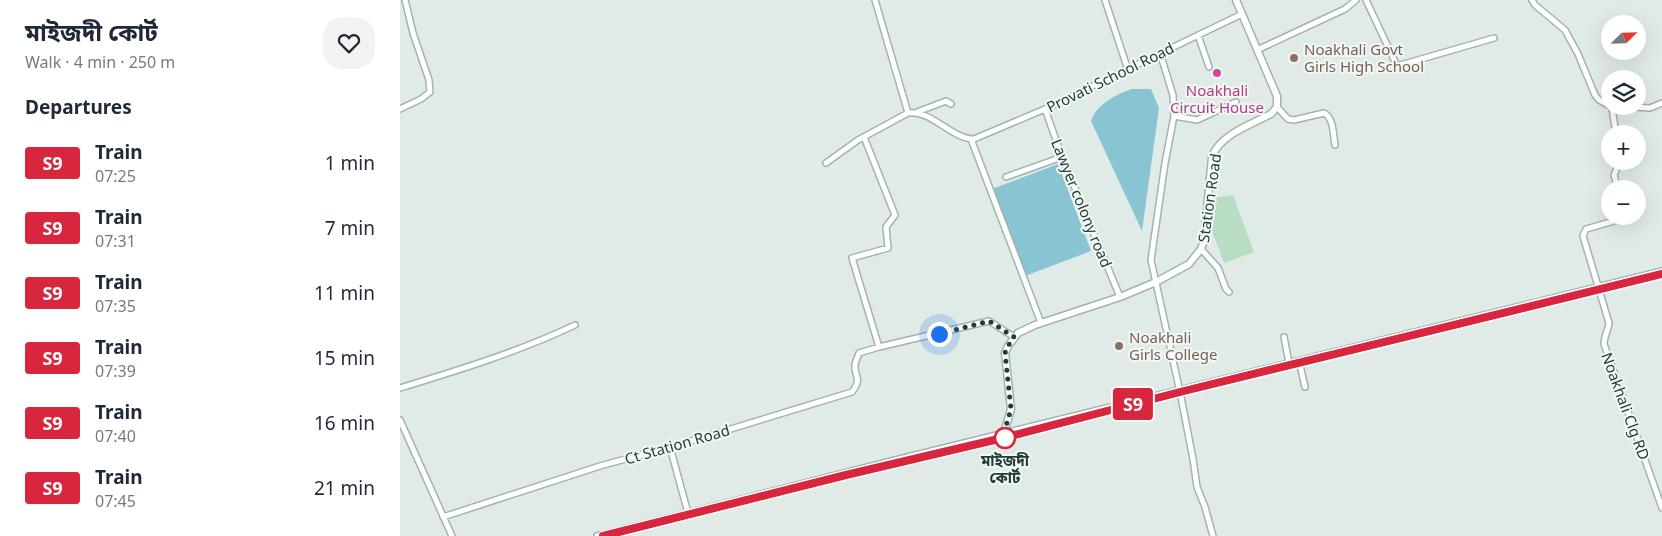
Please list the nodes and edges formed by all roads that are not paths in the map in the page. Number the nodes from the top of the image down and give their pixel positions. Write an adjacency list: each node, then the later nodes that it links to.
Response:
1 (405, 0): 23 (street)
2 (875, 0): 22 (street)
3 (1105, 0): 14 (street)
4 (1236, 0): 8 (street)
5 (1356, 0): 11 (street)
6 (1366, 0): 10 (street)
7 (1532, 0): 15 (street)
8 (1242, 14): 9 (street, Provati School Road); 11 (street)
9 (1198, 36): 12 (street, Provati School Road); 13 (street)
10 (1494, 38)
11 (1257, 50): 19 (street)
12 (1160, 53): 14 (street, Provati School Road); 25 (street)
13 (1210, 67)
14 (1128, 70): 20 (street, Provati School Road)
15 (1601, 101)
16 (1236, 102): 25 (street)
17 (1662, 103): 21 (street)
18 (950, 104): 24 (street)
19 (1277, 107): 28 (street); 33 (street, Station Road)
20 (1045, 108): 27 (street, Provati School Road); 29 (street, Lawyer colony road)
21 (1646, 108)
22 (908, 109): 24 (street); 26 (street)
23 (400, 110)
24 (917, 112): 27 (street)
25 (1174, 116): 35 (street)
26 (864, 137): 30 (street); 43 (street)
27 (971, 139): 39 (street)
28 (1335, 145)
29 (1062, 157): 31 (street); 38 (street, Lawyer colony road)
30 (826, 163)
31 (1006, 177)
32 (1601, 225): 36 (street, Noakhali Clg RD)
33 (1201, 249): 35 (street, Station Road); 37 (street)
34 (1662, 271): 36 (street)
35 (1156, 282): 38 (street, Station Road); 48 (street)
36 (1598, 287): 44 (street); 52 (street, Noakhali Clg RD)
37 (1229, 292)
38 (1120, 297): 39 (street, Station Road)
39 (1041, 323): 41 (street, Station Road)
40 (574, 325): 47 (street)
41 (1014, 337): 43 (street); 50 (street)
42 (1284, 337): 45 (street)
43 (879, 347): 51 (street, Ct Station Road)
44 (1299, 360): 45 (street); 46 (street)
45 (1288, 363): 48 (street)
46 (1305, 387)
47 (400, 388)
48 (1178, 389): 50 (street); 57 (street)
49 (400, 420): 54 (street)
50 (1004, 433): 53 (street)
51 (670, 447): 53 (street); 54 (street, Ct Station Road)
52 (1662, 508)
53 (688, 513): 56 (street)
54 (443, 517): 55 (street)
55 (452, 536)
56 (597, 536)
57 (1213, 536)

